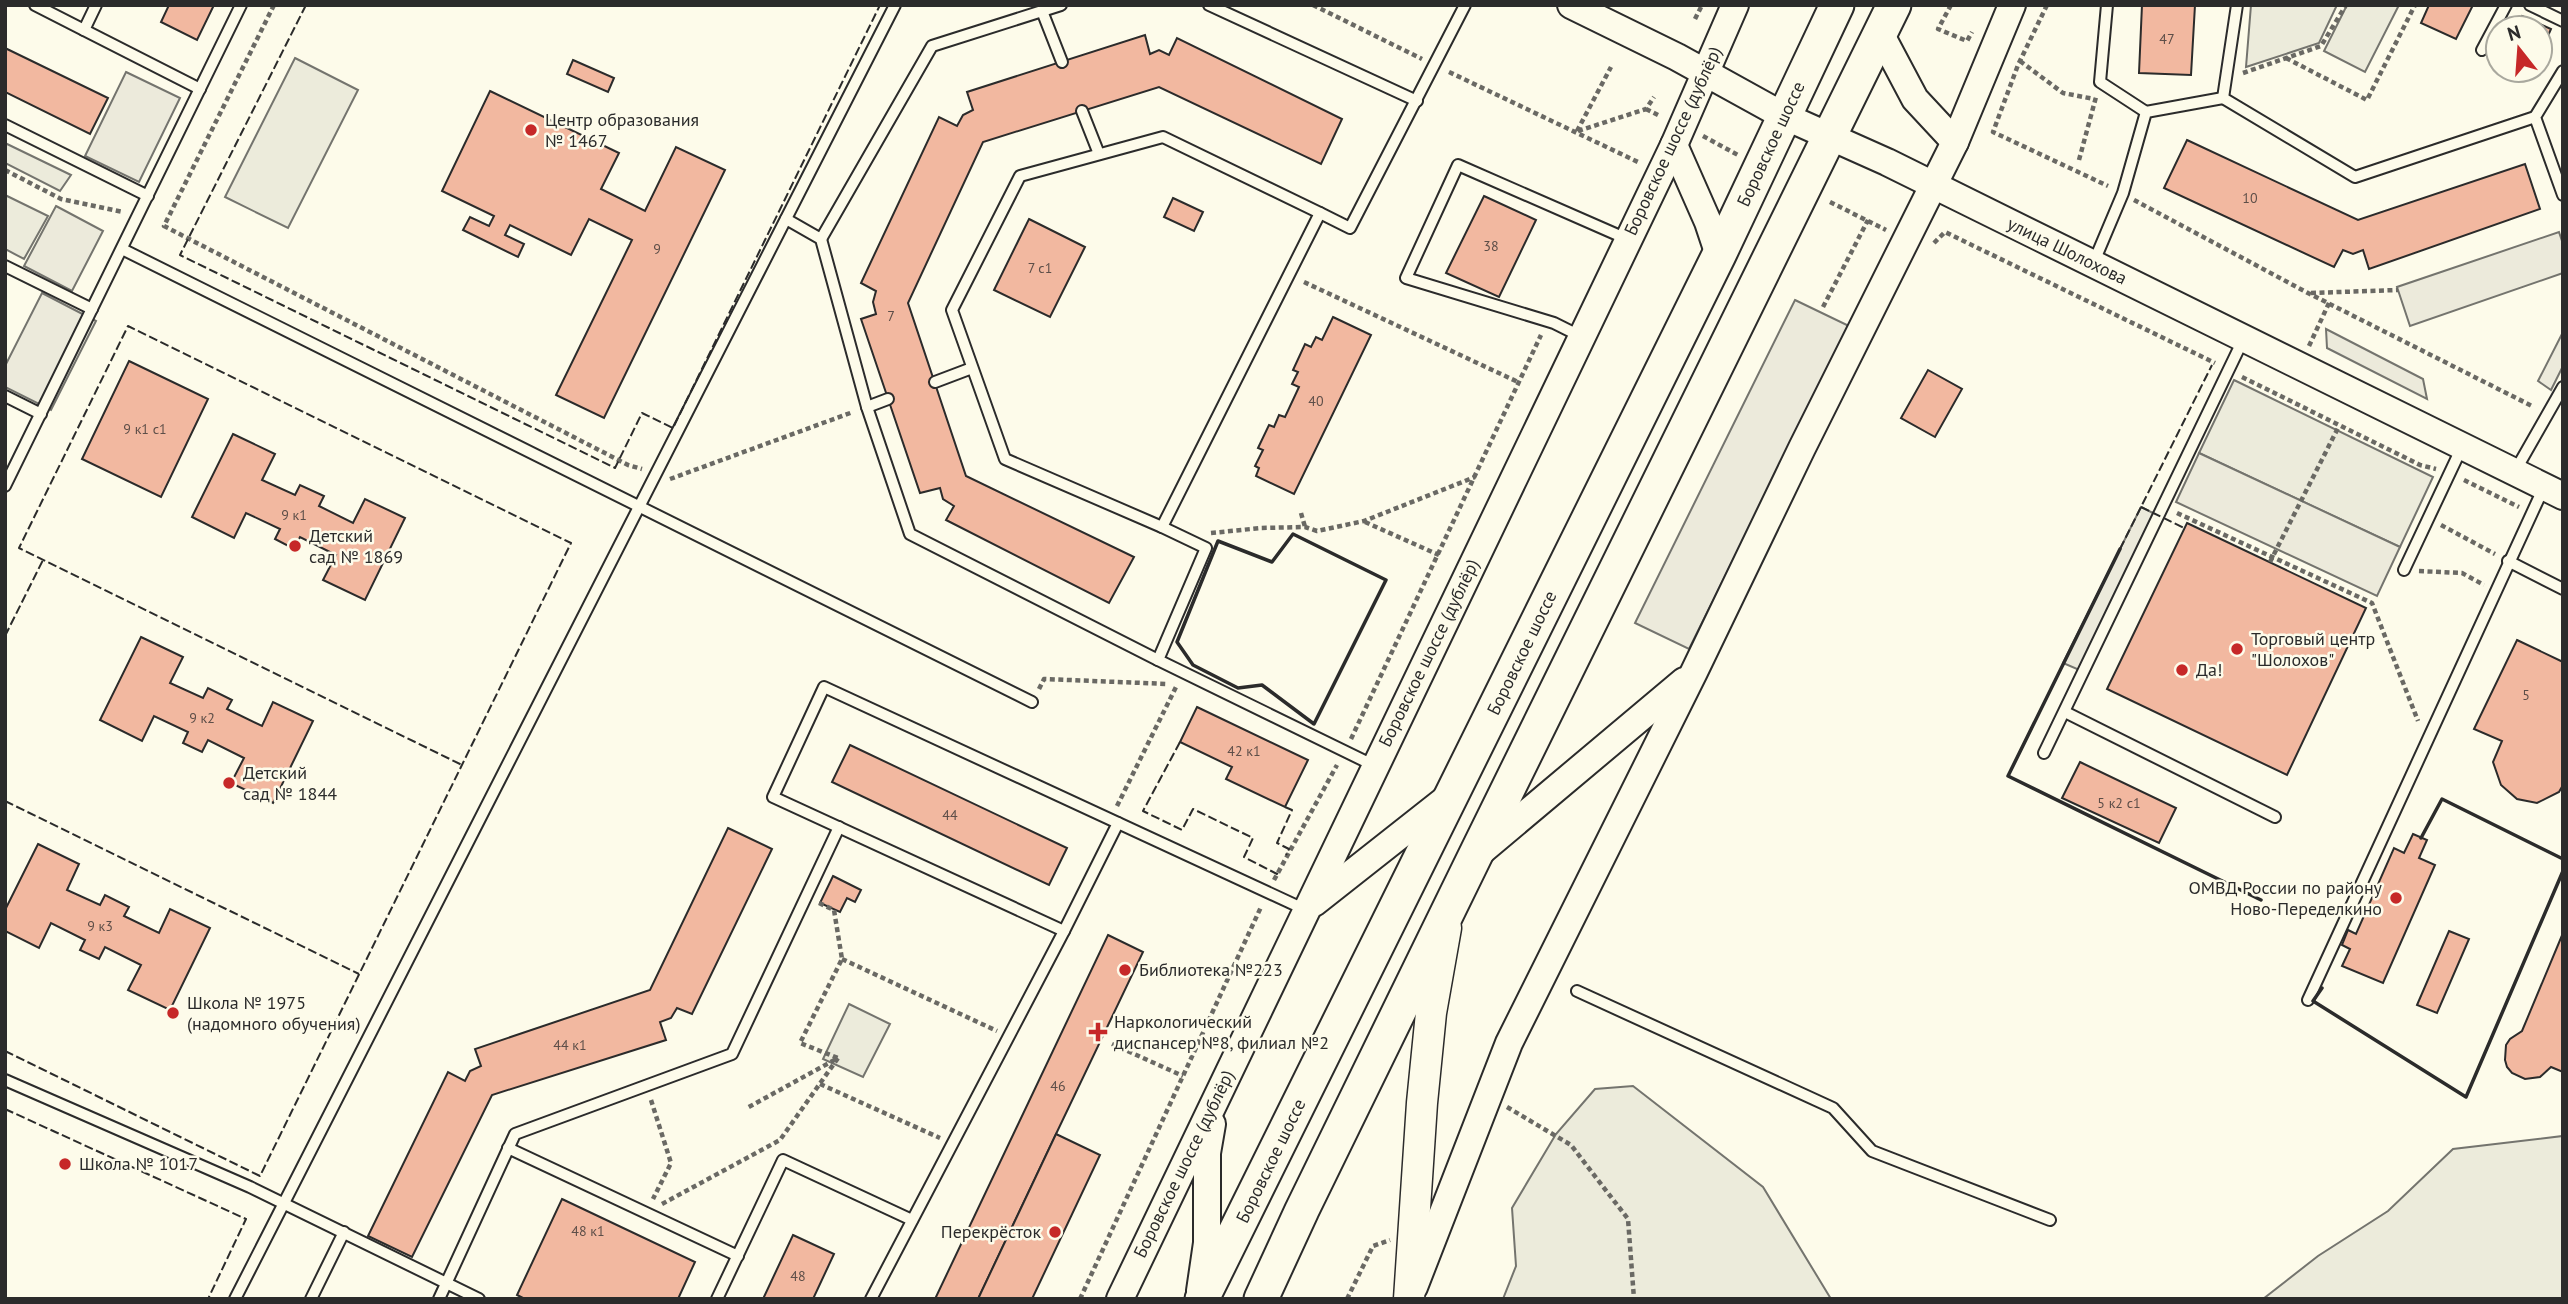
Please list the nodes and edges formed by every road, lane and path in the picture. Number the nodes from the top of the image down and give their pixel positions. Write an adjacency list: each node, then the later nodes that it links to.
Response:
1 (35, 5): 26 (lane)
2 (96, 5): 26 (lane)
3 (241, 5): 37 (lane)
4 (274, 5): 96 (path)
5 (895, 5): 66 (lane)
6 (1061, 5): 22 (lane)
7 (1209, 5): 41 (lane)
8 (1465, 5): 41 (lane)
9 (1571, 5): 34 (street, улица Шолохова)
10 (1702, 5): 23 (path)
11 (1735, 5): 34 (street, Боровское шоссе (дублёр))
12 (1837, 5): 46 (main road, Боровское шоссе)
13 (1951, 5): 27 (path)
14 (2012, 5): 52 (street)
15 (2047, 5): 30 (path)
16 (2107, 5): 36 (lane)
17 (2236, 5): 35 (lane)
18 (2346, 5): 29 (path)
19 (2415, 5): 29 (path)
20 (2506, 5): 28 (lane)
21 (2530, 5): 25 (lane)
22 (1042, 11): 31 (lane); 69 (lane)
23 (1695, 19)
24 (1887, 19): 51 (main road); 52 (street)
25 (2563, 21)
26 (84, 30): 37 (lane)
27 (1968, 41)
28 (2482, 50)
29 (2286, 58): 35 (path)
30 (2020, 61): 40 (path); 60 (path)
31 (1062, 62)
32 (1611, 67): 49 (path)
33 (2563, 71): 47 (lane)
34 (1705, 74): 46 (street, улица Шолохова); 53 (street, Боровское шоссе (дублёр))
35 (2225, 79): 39 (lane)
36 (2100, 82): 40 (path); 44 (lane)
37 (200, 89): 62 (lane)
38 (1654, 97): 42 (path)
39 (2223, 98): 44 (lane); 47 (lane)
40 (2095, 99): 56 (path)
41 (1417, 101): 64 (lane)
42 (1646, 109): 45 (path); 49 (path)
43 (1082, 111): 54 (lane)
44 (2146, 112): 60 (lane)
45 (1658, 115)
46 (1784, 116): 51 (street, улица Шолохова); 72 (main road, Боровское шоссе)
47 (2535, 117): 61 (lane)
48 (5, 125): 62 (lane)
49 (1577, 131): 58 (path)
50 (1699, 133): 55 (path)
51 (1828, 136): 59 (street, улица Шолохова); 129 (main road)
52 (1955, 142): 59 (street)
53 (1674, 145): 70 (street, Боровское шоссе (дублёр)); 72 (street)
54 (1099, 155): 64 (lane); 85 (lane)
55 (1743, 158)
56 (2079, 160)
57 (5, 170): 65 (path)
58 (1632, 173)
59 (1932, 185): 73 (street, улица Шолохова); 117 (street)
60 (2123, 193): 73 (lane); 77 (path)
61 (2563, 195)
62 (148, 196): 65 (lane)
63 (1830, 202): 67 (path)
64 (1320, 213): 75 (lane)
65 (138, 216): 71 (lane)
66 (786, 219): 69 (lane); 96 (lane)
67 (1868, 220): 68 (path); 79 (path)
68 (1893, 234)
69 (821, 239): 91 (lane)
70 (1627, 239): 81 (lane); 82 (street, Боровское шоссе (дублёр))
71 (122, 249): 80 (lane); 101 (lane)
72 (1719, 255): 125 (main road, Боровское шоссе)
73 (2093, 264): 83 (street, улица Шолохова)
74 (5, 266): 80 (lane)
75 (1289, 275): 87 (path); 106 (lane)
76 (2398, 290): 77 (path)
77 (2308, 293): 78 (path)
78 (2329, 303): 84 (path); 93 (path)
79 (1823, 307)
80 (92, 309): 92 (lane)
81 (1554, 323): 82 (lane); 87 (path)
82 (1582, 337): 124 (street, Боровское шоссе (дублёр))
83 (2244, 338): 95 (street, улица Шолохова); 102 (lane)
84 (2309, 346)
85 (972, 368): 86 (lane); 106 (lane)
86 (935, 382)
87 (1518, 382): 98 (path)
88 (2563, 387): 93 (lane)
89 (5, 397): 92 (lane)
90 (888, 399): 91 (lane)
91 (867, 407): 96 (path); 115 (lane)
92 (41, 414): 99 (lane)
93 (2548, 414): 97 (lane)
94 (2339, 426): 110 (path)
95 (2462, 447): 97 (street, улица Шолохова); 104 (lane)
96 (656, 473): 101 (lane)
97 (2514, 473): 100 (street, улица Шолохова)
98 (1476, 477): 105 (path); 109 (path)
99 (5, 486)
100 (2553, 492): 111 (lane)
101 (640, 506): 119 (lane); 150 (lane)
102 (2164, 507): 110 (path); 120 (lane)
103 (1301, 513): 107 (path)
104 (2428, 518): 111 (path); 112 (lane)
105 (1364, 521): 107 (path); 109 (path)
106 (1162, 527): 108 (lane)
107 (1305, 527): 108 (path)
108 (1194, 542): 115 (lane)
109 (1439, 555): 122 (path)
110 (2272, 560): 121 (path)
111 (2508, 561): 113 (lane); 114 (lane)
112 (2404, 570): 114 (path)
113 (2563, 589)
114 (2495, 591): 121 (lane)
115 (1158, 660): 116 (lane)
116 (1183, 672): 118 (path); 122 (lane)
117 (1694, 672): 129 (street); 157 (street)
118 (1177, 685): 119 (path); 127 (path)
119 (1032, 702)
120 (2065, 712): 123 (lane); 126 (lane)
121 (2426, 741): 137 (lane)
122 (1345, 751): 124 (lane); 130 (path)
123 (2045, 754)
124 (1375, 766): 132 (street, Боровское шоссе (дублёр))
125 (1452, 794): 132 (street); 166 (main road, Боровское шоссе)
126 (2275, 817)
127 (1114, 821): 128 (lane); 130 (lane); 134 (lane)
128 (839, 827): 131 (lane); 134 (lane)
129 (1474, 858): 133 (main road)
130 (1267, 893): 132 (lane); 141 (path)
131 (806, 897): 135 (path); 144 (lane)
132 (1306, 910): 145 (street, Боровское шоссе (дублёр))
133 (1449, 910): 157 (main road); 167 (main road)
134 (1064, 932): 138 (lane)
135 (842, 959): 138 (path); 140 (path)
136 (1577, 990): 153 (lane)
137 (2308, 1000)
138 (1009, 1036): 148 (lane)
139 (1112, 1044): 141 (path)
140 (838, 1058): 143 (path); 147 (path)
141 (1183, 1076): 164 (path)
142 (5, 1080): 150 (lane)
143 (820, 1084): 148 (path); 151 (path)
144 (646, 1086): 149 (lane); 151 (path)
145 (1218, 1094): 165 (street, Боровское шоссе (дублёр)); 166 (street)
146 (1506, 1107): 168 (path)
147 (747, 1108)
148 (952, 1144): 152 (lane)
149 (508, 1148): 151 (lane); 156 (lane)
150 (285, 1203): 154 (lane); 158 (lane)
151 (646, 1213): 155 (lane)
152 (912, 1220): 155 (lane); 163 (lane)
153 (2050, 1220)
154 (344, 1232): 156 (lane); 159 (lane)
155 (738, 1256): 162 (lane)
156 (445, 1282): 160 (lane); 161 (lane)
157 (1410, 1298)
158 (234, 1299)
159 (311, 1299)
160 (439, 1299)
161 (479, 1299)
162 (717, 1299)
163 (871, 1299)
164 (1080, 1299)
165 (1120, 1299)
166 (1201, 1299)
167 (1261, 1299)
168 (1634, 1299)

